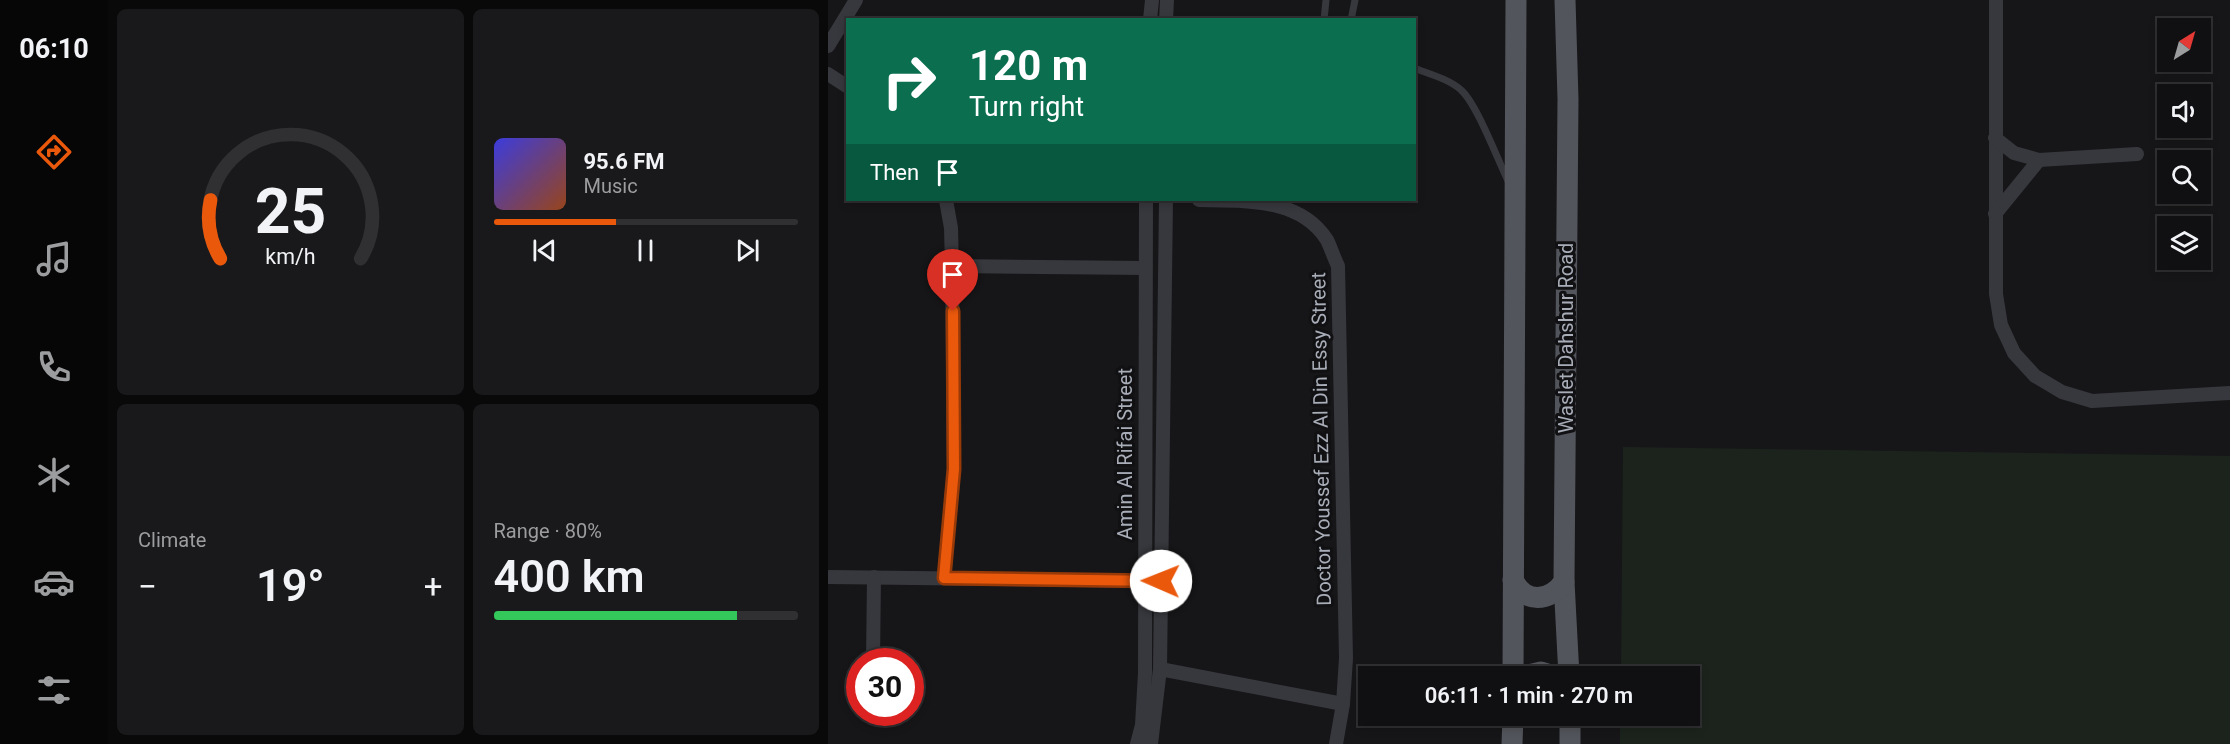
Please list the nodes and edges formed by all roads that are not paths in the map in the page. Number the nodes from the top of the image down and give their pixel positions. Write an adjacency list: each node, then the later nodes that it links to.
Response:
1 (856, 0): 13 (street)
2 (1152, 0): 9 (street)
3 (1167, 0): 10 (street)
4 (1326, 0): 11 (lane)
5 (1355, 0): 12 (lane)
6 (1565, 0): 35 (main road, Waslet Dahshur Road)
7 (1996, 0): 17 (street)
8 (1515, 1): 20 (main road)
9 (1150, 18)
10 (1166, 18)
11 (1324, 18)
12 (1351, 18)
13 (828, 46)
14 (1416, 69): 20 (lane)
15 (828, 74): 16 (street)
16 (846, 86)
17 (1995, 138): 19 (street); 25 (street)
18 (2137, 154): 19 (street)
19 (2039, 160): 25 (street)
20 (1514, 193): 32 (main road)
21 (946, 201): 26 (street)
22 (1146, 201): 27 (street, Amin Al Rifai Street)
23 (1166, 201): 34 (street, Amin Al Rifai Street)
24 (1215, 201): 40 (street, Doctor Youssef Ezz Al Din Essy Street)
25 (1995, 214): 28 (street)
26 (952, 266): 27 (street); 31 (street)
27 (1144, 268): 33 (street, Amin Al Rifai Street)
28 (2230, 393)
29 (828, 577): 30 (street)
30 (874, 577): 31 (street); 36 (street)
31 (944, 578): 33 (street)
32 (1513, 580): 35 (main road); 37 (main road)
33 (1145, 581): 34 (street); 41 (street, Amin Al Rifai Street)
34 (1161, 581): 39 (street, Amin Al Rifai Street)
35 (1564, 582): 38 (main road, Waslet Dahshur Road)
36 (873, 648)
37 (1513, 666)
38 (1568, 666)
39 (1160, 669): 40 (street); 41 (street, Amin Al Rifai Street)
40 (1343, 704): 46 (street, Doctor Youssef Ezz Al Din Essy Street)
41 (1148, 726): 44 (street, Amin Al Rifai Street); 45 (street, Amin Al Rifai Street)
42 (1513, 726): 47 (main road)
43 (1570, 726): 48 (main road)
44 (1137, 744)
45 (1151, 744)
46 (1339, 744)
47 (1512, 744)
48 (1570, 744)

